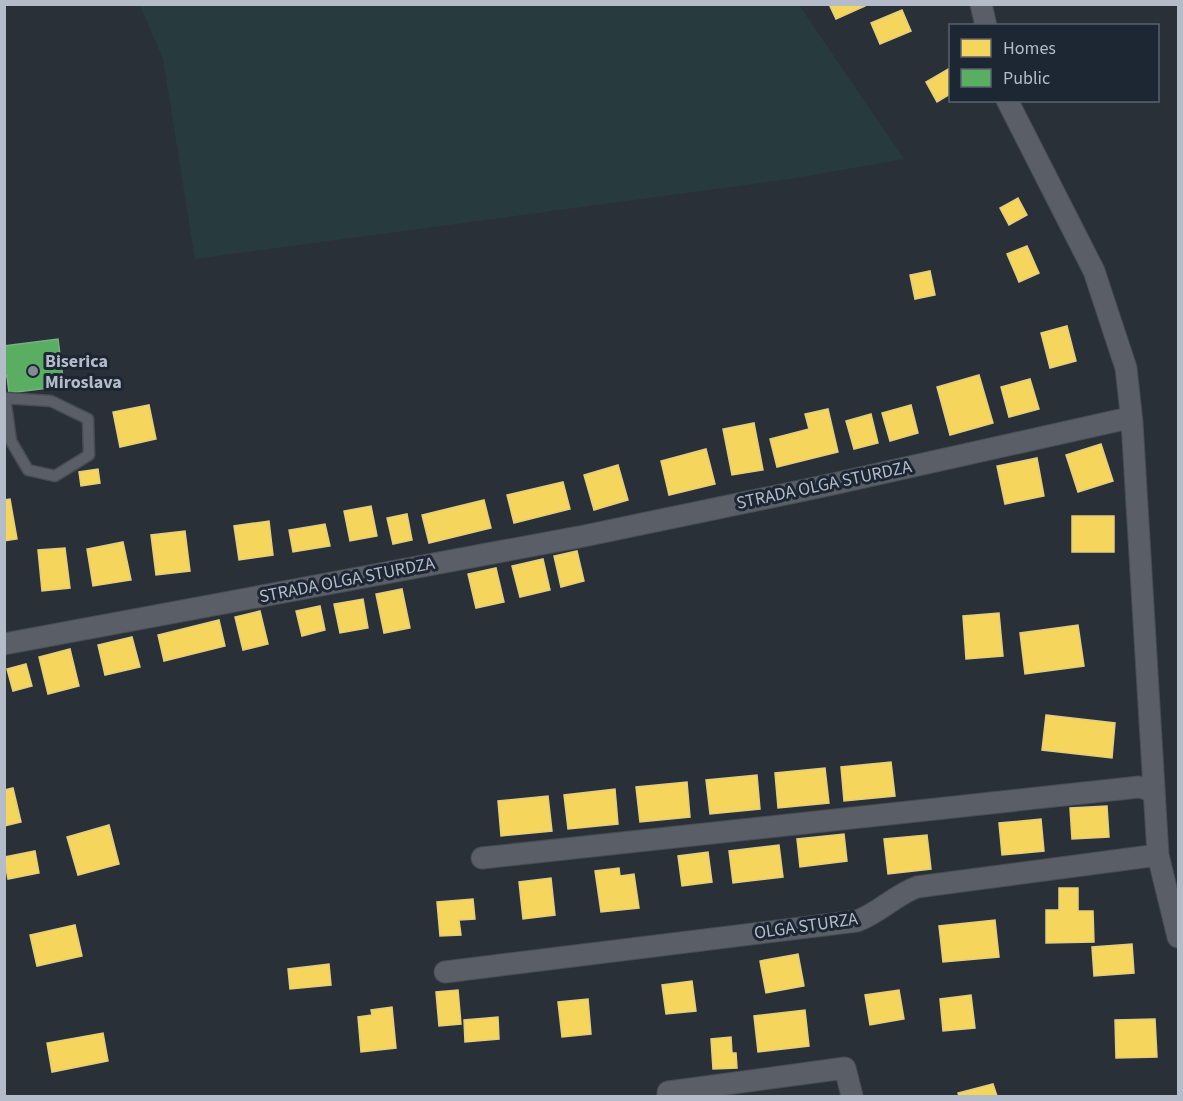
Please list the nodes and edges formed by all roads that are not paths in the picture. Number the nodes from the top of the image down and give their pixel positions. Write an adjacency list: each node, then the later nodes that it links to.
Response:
1 (981, 4): 2 (street)
2 (986, 24)
3 (1008, 102): 5 (street)
4 (5, 398): 4 (lane)
5 (1132, 422): 6 (street, STRADA OLGA STURDZA); 7 (street)
6 (4, 644)
7 (1153, 791): 8 (street); 9 (street)
8 (1158, 855): 10 (street); 11 (street, OLGA STURZA)
9 (482, 858)
10 (1179, 937)
11 (445, 972)
12 (668, 1096): 13 (street)
13 (852, 1096)

